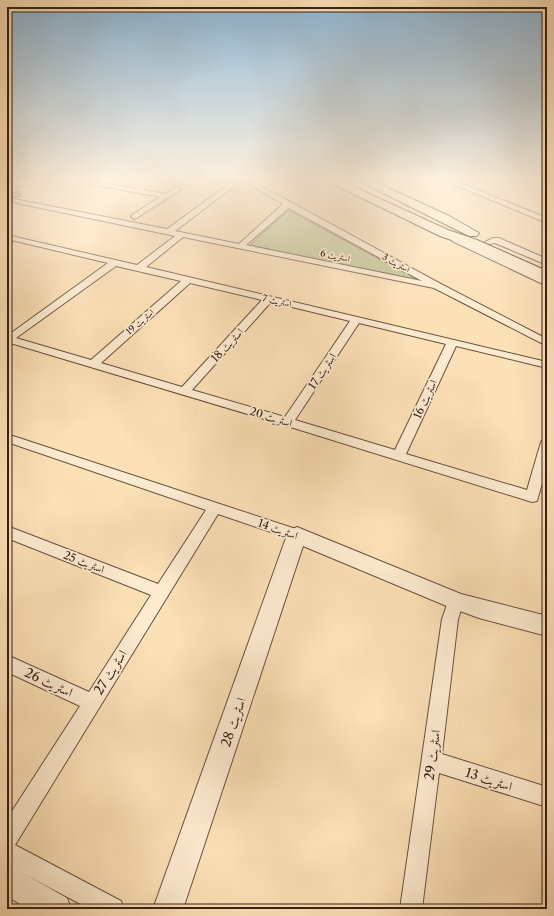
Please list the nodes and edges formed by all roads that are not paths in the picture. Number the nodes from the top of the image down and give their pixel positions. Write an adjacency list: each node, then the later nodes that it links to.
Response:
1 (133, 224): 9 (street, اسٹریٹ 6)
2 (180, 224): 9 (street)
3 (265, 224): 15 (street)
4 (322, 224): 23 (street, اسٹریٹ 3)
5 (424, 224): 10 (main road)
6 (434, 224): 13 (main road)
7 (448, 224): 14 (main road)
8 (456, 224): 14 (main road)
9 (170, 231): 11 (street, اسٹریٹ 6)
10 (444, 233): 13 (main road); 22 (street)
11 (182, 234): 15 (street, اسٹریٹ 6); 18 (street)
12 (7, 237): 17 (street, اسٹریٹ 7)
13 (473, 242): 20 (main road)
14 (489, 242): 16 (street); 19 (main road)
15 (240, 246): 23 (street, اسٹریٹ 6)
16 (547, 262)
17 (114, 263): 18 (street, اسٹریٹ 7); 26 (street)
18 (139, 268): 21 (street, اسٹریٹ 7)
19 (547, 269)
20 (547, 276)
21 (188, 280): 24 (street, اسٹریٹ 7); 29 (street, اسٹریٹ 19)
22 (547, 283)
23 (436, 285): 28 (street, اسٹریٹ 3)
24 (269, 299): 25 (street, اسٹریٹ 7); 31 (street, اسٹریٹ 18)
25 (356, 320): 27 (street, اسٹریٹ 7); 32 (street, اسٹریٹ 17)
26 (8, 339): 29 (street, اسٹریٹ 20)
27 (452, 343): 30 (street, اسٹریٹ 7); 35 (street, اسٹریٹ 16)
28 (547, 343)
29 (92, 365): 31 (street, اسٹریٹ 20)
30 (547, 365)
31 (184, 390): 32 (street, اسٹریٹ 20)
32 (288, 422): 35 (street, اسٹریٹ 20)
33 (7, 438): 36 (street, اسٹریٹ 14)
34 (547, 442): 35 (street, اسٹریٹ 20)
35 (399, 456)
36 (215, 507): 38 (street, اسٹریٹ 14); 39 (street, اسٹریٹ 27)
37 (7, 532): 39 (street, اسٹریٹ 25)
38 (297, 535): 40 (street, اسٹریٹ 14); 51 (street, اسٹریٹ 28)
39 (161, 592): 43 (street, اسٹریٹ 27)
40 (456, 601): 41 (street, اسٹریٹ 14); 44 (street, اسٹریٹ 29)
41 (547, 626)
42 (7, 663): 43 (street, اسٹریٹ 26)
43 (91, 702): 46 (street, اسٹریٹ 27)
44 (432, 761): 45 (street, اسٹریٹ 13); 52 (street, اسٹریٹ 29)
45 (547, 797)
46 (7, 838)
47 (7, 853): 50 (street)
48 (7, 879): 49 (street)
49 (56, 909)
50 (113, 909)
51 (168, 909)
52 (411, 909)

